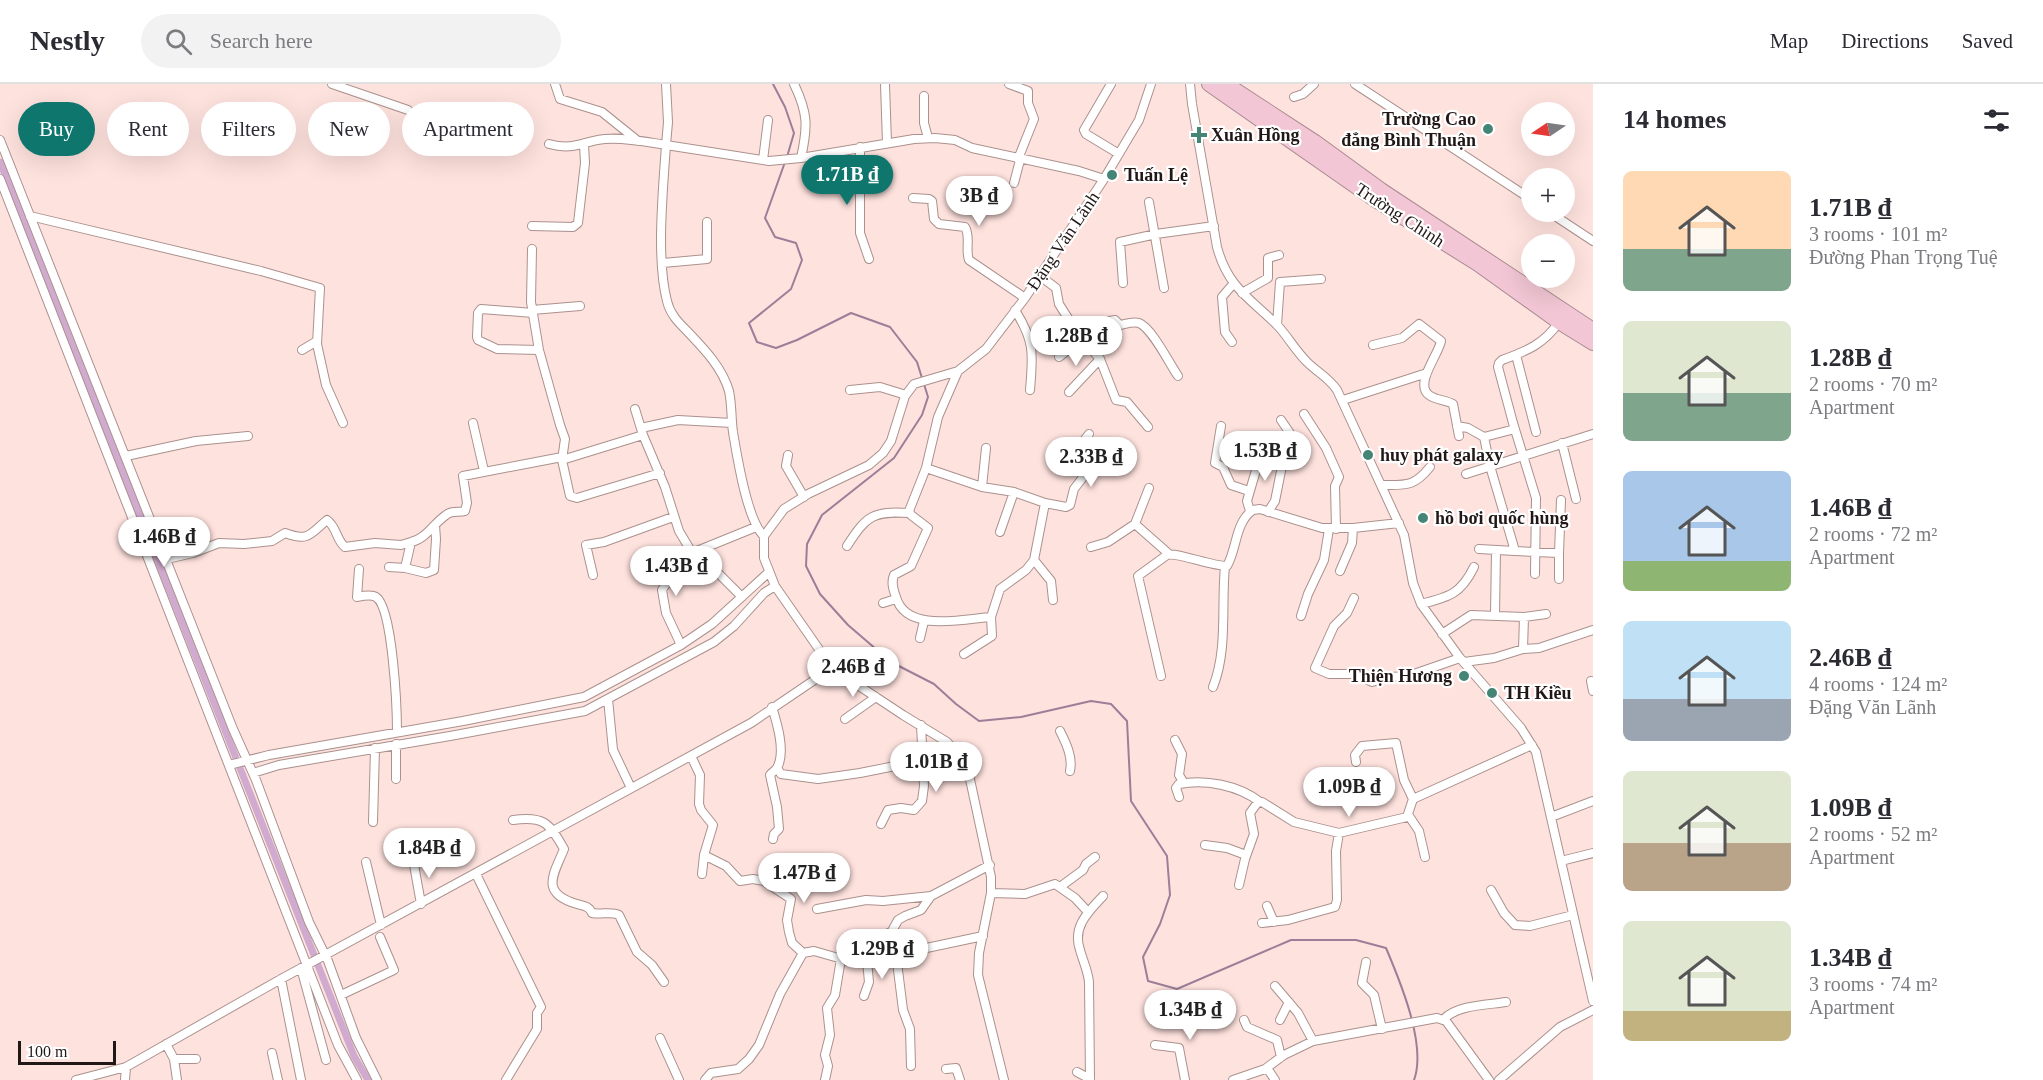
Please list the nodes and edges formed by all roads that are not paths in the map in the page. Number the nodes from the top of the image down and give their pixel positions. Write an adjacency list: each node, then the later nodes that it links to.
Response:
1 (332, 84): 16 (street)
2 (555, 84): 20 (street)
3 (666, 84): 24 (street)
4 (794, 84): 27 (street)
5 (885, 84): 21 (street)
6 (1009, 84): 28 (street)
7 (1111, 84): 26 (street)
8 (1151, 84): 26 (street, Đặng Văn Lãnh)
9 (1190, 84): 40 (street)
10 (1209, 84): 59 (highway, Trường Chinh)
11 (1226, 84): 61 (highway, Trường Chinh)
12 (1314, 84): 15 (street)
13 (1355, 84): 33 (street)
14 (924, 96): 18 (street)
15 (1294, 97)
16 (402, 108)
17 (768, 120): 29 (street)
18 (928, 138): 21 (street); 28 (street)
19 (0, 140): 36 (street)
20 (638, 141): 23 (street); 24 (street)
21 (887, 143): 25 (street)
22 (549, 144): 23 (street)
23 (584, 145): 39 (street)
24 (666, 146): 29 (street); 46 (street)
25 (860, 147): 27 (street); 45 (street)
26 (1119, 154): 31 (street, Đặng Văn Lãnh)
27 (801, 158): 29 (street)
28 (1019, 159): 31 (street); 32 (street)
29 (766, 160)
30 (0, 179): 195 (street)
31 (1104, 179): 47 (street, Đặng Văn Lãnh)
32 (1014, 183)
33 (1521, 193)
34 (913, 198): 55 (street)
35 (1149, 202): 41 (street)
36 (30, 216): 63 (street); 101 (street)
37 (707, 222): 46 (street)
38 (1564, 222): 42 (street)
39 (532, 226)
40 (1214, 226): 41 (street); 52 (street)
41 (1156, 234): 51 (street); 53 (street)
42 (1593, 241)
43 (532, 249): 58 (street)
44 (1279, 255): 48 (street)
45 (869, 259)
46 (663, 263): 85 (street)
47 (1040, 276): 55 (street, Đặng Văn Lãnh); 62 (street)
48 (1268, 278): 50 (street); 54 (street)
49 (1321, 279): 50 (street)
50 (1280, 282): 60 (street)
51 (1124, 283)
52 (1234, 283): 54 (street); 64 (street)
53 (1164, 288)
54 (1242, 293): 60 (street)
55 (1024, 298): 57 (street, Đặng Văn Lãnh)
56 (580, 306): 58 (street)
57 (1015, 310): 72 (street, Đặng Văn Lãnh); 76 (street)
58 (533, 311): 68 (street); 68 (street)
59 (1559, 322): 65 (highway, Trường Chinh); 69 (street)
60 (1277, 325): 79 (street)
61 (1593, 330)
62 (1082, 339): 70 (street); 71 (street); 74 (street)
63 (317, 341): 67 (street); 83 (street)
64 (1232, 342)
65 (1593, 343)
66 (1373, 345): 73 (street)
67 (302, 350)
68 (539, 350): 103 (street)
69 (1516, 355): 89 (street); 91 (street)
70 (1059, 357)
71 (1100, 359): 77 (street); 88 (street)
72 (958, 371): 78 (street, Đặng Văn Lãnh); 106 (street)
73 (1427, 373): 79 (street); 87 (street)
74 (1178, 376)
75 (850, 390): 78 (street)
76 (1030, 390)
77 (1069, 392)
78 (906, 395): 115 (street)
79 (1343, 400): 110 (street)
80 (635, 409): 90 (street)
81 (1304, 414): 128 (street)
82 (1281, 420): 120 (street)
83 (343, 423)
84 (473, 423): 107 (street)
85 (732, 423): 90 (street); 126 (street)
86 (1221, 426): 113 (street)
87 (1457, 426): 95 (street); 96 (street)
88 (1148, 427)
89 (1515, 429): 96 (street); 102 (street)
90 (642, 432): 103 (street); 108 (street)
91 (1536, 432)
92 (1089, 434): 118 (street)
93 (1593, 435): 97 (street)
94 (248, 436): 101 (street)
95 (1459, 436)
96 (1484, 437): 104 (street)
97 (1562, 443): 102 (street); 116 (street)
98 (986, 448): 111 (street)
99 (1261, 453): 113 (street)
100 (788, 455): 115 (street)
101 (126, 456): 141 (street)
102 (1524, 456): 104 (street); 137 (street)
103 (562, 459): 107 (street); 108 (street)
104 (1490, 466): 109 (street); 136 (street)
105 (1430, 467): 110 (street)
106 (926, 468): 111 (street); 121 (street)
107 (484, 471): 125 (street)
108 (660, 473): 122 (street)
109 (1466, 474)
110 (1382, 485): 123 (street)
111 (982, 487): 114 (street)
112 (1149, 488): 124 (street)
113 (1249, 491): 119 (street)
114 (1014, 492): 118 (street); 129 (street)
115 (804, 497): 130 (street)
116 (1576, 499)
117 (1560, 500): 138 (street)
118 (1045, 503): 142 (street)
119 (1250, 511): 120 (street); 143 (street)
120 (1268, 512): 128 (street)
121 (909, 513): 132 (street); 156 (street)
122 (673, 517): 139 (street); 151 (street)
123 (1399, 523): 127 (street); 159 (street)
124 (1135, 524): 133 (street); 140 (street)
125 (435, 525): 131 (street); 146 (street)
126 (756, 527): 130 (street); 139 (street)
127 (1353, 528): 128 (street); 148 (street)
128 (1332, 529): 161 (street)
129 (1000, 532)
130 (764, 536): 149 (street)
131 (411, 542): 141 (street); 146 (street)
132 (847, 546)
133 (1091, 547)
134 (1479, 549): 135 (street)
135 (1496, 550): 136 (street); 162 (street)
136 (1515, 551): 137 (street)
137 (1536, 552): 138 (street); 150 (street)
138 (1559, 553): 152 (street)
139 (693, 554): 154 (street); 169 (street)
140 (1169, 554): 143 (street); 174 (street)
141 (167, 559): 193 (street)
142 (1034, 560): 157 (street); 164 (street)
143 (1225, 566): 176 (street)
144 (389, 567): 146 (street)
145 (1474, 567): 159 (street)
146 (405, 568)
147 (359, 569): 186 (street)
148 (1340, 571)
149 (769, 572): 153 (street); 154 (street)
150 (1535, 574)
151 (593, 575)
152 (1559, 579)
153 (775, 586): 173 (street); 180 (street)
154 (742, 597): 169 (street)
155 (1354, 598): 172 (street)
156 (896, 599): 158 (street); 165 (street)
157 (1053, 600)
158 (883, 603)
159 (1421, 604): 167 (street)
160 (1546, 614): 163 (street)
161 (1301, 616)
162 (1495, 616): 163 (street); 167 (street)
163 (1524, 616): 170 (street)
164 (992, 617): 165 (street); 171 (street)
165 (924, 621): 168 (street)
166 (1593, 630): 170 (street)
167 (1442, 634): 172 (street)
168 (920, 638)
169 (681, 645): 178 (street)
170 (1523, 649): 172 (street)
171 (963, 654)
172 (1462, 660): 189 (street)
173 (832, 668): 179 (street); 181 (street)
174 (1161, 676)
175 (1591, 681): 177 (street)
176 (1213, 687)
177 (1593, 691)
178 (584, 697): 182 (street); 186 (street)
179 (876, 697): 183 (street); 184 (street)
180 (608, 699): 182 (street); 201 (street)
181 (772, 707): 192 (street); 196 (street)
182 (589, 709): 188 (street)
183 (845, 719)
184 (921, 725): 191 (street); 223 (street)
185 (1060, 731): 197 (street)
186 (397, 732): 193 (street)
187 (1175, 740): 200 (street)
188 (396, 744): 190 (street); 199 (street)
189 (1532, 745): 203 (street); 207 (street)
190 (375, 748): 198 (street); 209 (street)
191 (922, 751): 196 (street); 210 (street)
192 (691, 756): 201 (street); 216 (street)
193 (246, 761): 195 (street); 198 (street)
194 (1356, 762): 203 (street)
195 (232, 765): 250 (street)
196 (777, 768): 213 (street)
197 (1070, 771)
198 (253, 773): 246 (street)
199 (396, 779)
200 (1184, 783): 202 (street); 205 (street)
201 (631, 788): 211 (street)
202 (1179, 797)
203 (1413, 799): 206 (street)
204 (1593, 801): 207 (street)
205 (1260, 802): 212 (street); 217 (street)
206 (1409, 816): 212 (street); 219 (street)
207 (1551, 817): 221 (street)
208 (513, 820): 211 (street)
209 (373, 822)
210 (881, 824)
211 (553, 832): 225 (street); 252 (street)
212 (1339, 833): 239 (street)
213 (773, 839)
214 (1205, 845): 217 (street)
215 (1593, 853): 221 (street)
216 (704, 855): 226 (street); 228 (street)
217 (1246, 855): 227 (street)
218 (1095, 857): 229 (street)
219 (1425, 857)
220 (413, 859): 234 (street)
221 (1561, 861): 238 (street)
222 (366, 862): 241 (street)
223 (990, 865): 231 (street); 232 (street)
224 (782, 872): 228 (street)
225 (476, 874): 234 (street); 286 (street)
226 (702, 874)
227 (1239, 885)
228 (774, 887): 244 (street)
229 (1060, 887): 231 (street); 237 (street)
230 (1491, 890): 238 (street)
231 (991, 893): 242 (street)
232 (931, 896): 236 (street); 248 (street)
233 (1103, 896): 237 (street)
234 (421, 904): 241 (street)
235 (1267, 906): 239 (street)
236 (817, 909)
237 (1088, 912): 278 (street)
238 (1573, 915): 256 (street)
239 (1274, 921): 240 (street)
240 (1262, 923)
241 (381, 925): 246 (street)
242 (983, 936): 245 (street); 291 (street)
243 (380, 937): 254 (street)
244 (803, 953): 247 (street); 288 (street)
245 (896, 954): 248 (street); 273 (street)
246 (324, 956): 250 (street); 254 (street)
247 (841, 959): 248 (street); 289 (street)
248 (871, 960): 255 (street)
249 (1366, 962): 263 (street)
250 (308, 965): 251 (street); 272 (street); 284 (street)
251 (281, 979): 266 (street); 283 (street)
252 (664, 982)
253 (1275, 986): 257 (street)
254 (341, 995): 285 (street)
255 (864, 996)
256 (1593, 1000)
257 (1289, 1002): 262 (street); 265 (street)
258 (1506, 1002): 260 (street)
259 (1593, 1010): 296 (street)
260 (1444, 1019): 263 (street); 295 (street)
261 (1244, 1020): 269 (street)
262 (1280, 1020)
263 (1382, 1029): 265 (street)
264 (660, 1038): 287 (street)
265 (1313, 1041): 269 (street)
266 (166, 1044): 270 (street); 274 (street)
267 (1155, 1045): 292 (street)
268 (272, 1053): 282 (street)
269 (1281, 1057): 275 (street)
270 (174, 1059): 271 (street); 281 (street)
271 (196, 1059)
272 (327, 1060)
273 (911, 1066)
274 (126, 1067): 279 (street); 280 (street)
275 (1267, 1068): 293 (street); 294 (street)
276 (946, 1069): 290 (street)
277 (1077, 1072): 278 (street)
278 (1090, 1079)
279 (76, 1080)
280 (125, 1080)
281 (177, 1080)
282 (278, 1080)
283 (301, 1080)
284 (357, 1080)
285 (377, 1080)
286 (506, 1080)
287 (679, 1080)
288 (705, 1080)
289 (825, 1080)
290 (960, 1080)
291 (1004, 1080)
292 (1185, 1080)
293 (1233, 1080)
294 (1275, 1080)
295 (1489, 1080)
296 (1499, 1080)

